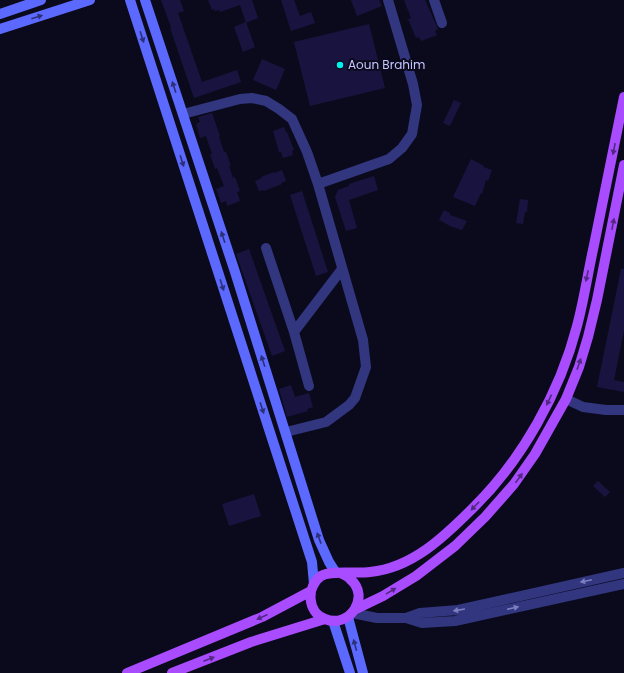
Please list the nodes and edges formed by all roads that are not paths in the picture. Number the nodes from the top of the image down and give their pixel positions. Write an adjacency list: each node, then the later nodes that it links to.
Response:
1 (41, 0): 7 (main road)
2 (90, 0): 9 (main road, one-way to 2)
3 (130, 0): 24 (main road, one-way to 24)
4 (146, 0): 11 (main road, one-way to 4)
5 (388, 0): 13 (street)
6 (434, 0): 8 (street)
7 (0, 14)
8 (442, 22)
9 (0, 28)
10 (624, 97): 21 (main road, one-way to 21)
11 (183, 114): 13 (street); 20 (main road, one-way to 11)
12 (624, 164): 18 (main road, one-way to 12)
13 (318, 184): 15 (street)
14 (266, 248): 16 (street)
15 (342, 269): 16 (street); 20 (street)
16 (294, 332): 17 (street)
17 (309, 386)
18 (566, 399): 19 (street); 25 (main road, one-way to 18)
19 (624, 410)
20 (286, 432): 21 (main road, one-way to 20)
21 (338, 573): 24 (main road); 25 (main road)
22 (624, 574): 26 (street, one-way to 26)
23 (624, 584): 26 (street, one-way to 23)
24 (312, 588): 27 (main road); 28 (main road, one-way to 28)
25 (352, 613): 26 (street); 27 (main road); 31 (main road, one-way to 25)
26 (406, 618)
27 (329, 620): 29 (main road, one-way to 27); 30 (main road)
28 (127, 673)
29 (172, 673)
30 (350, 673)
31 (363, 673)

